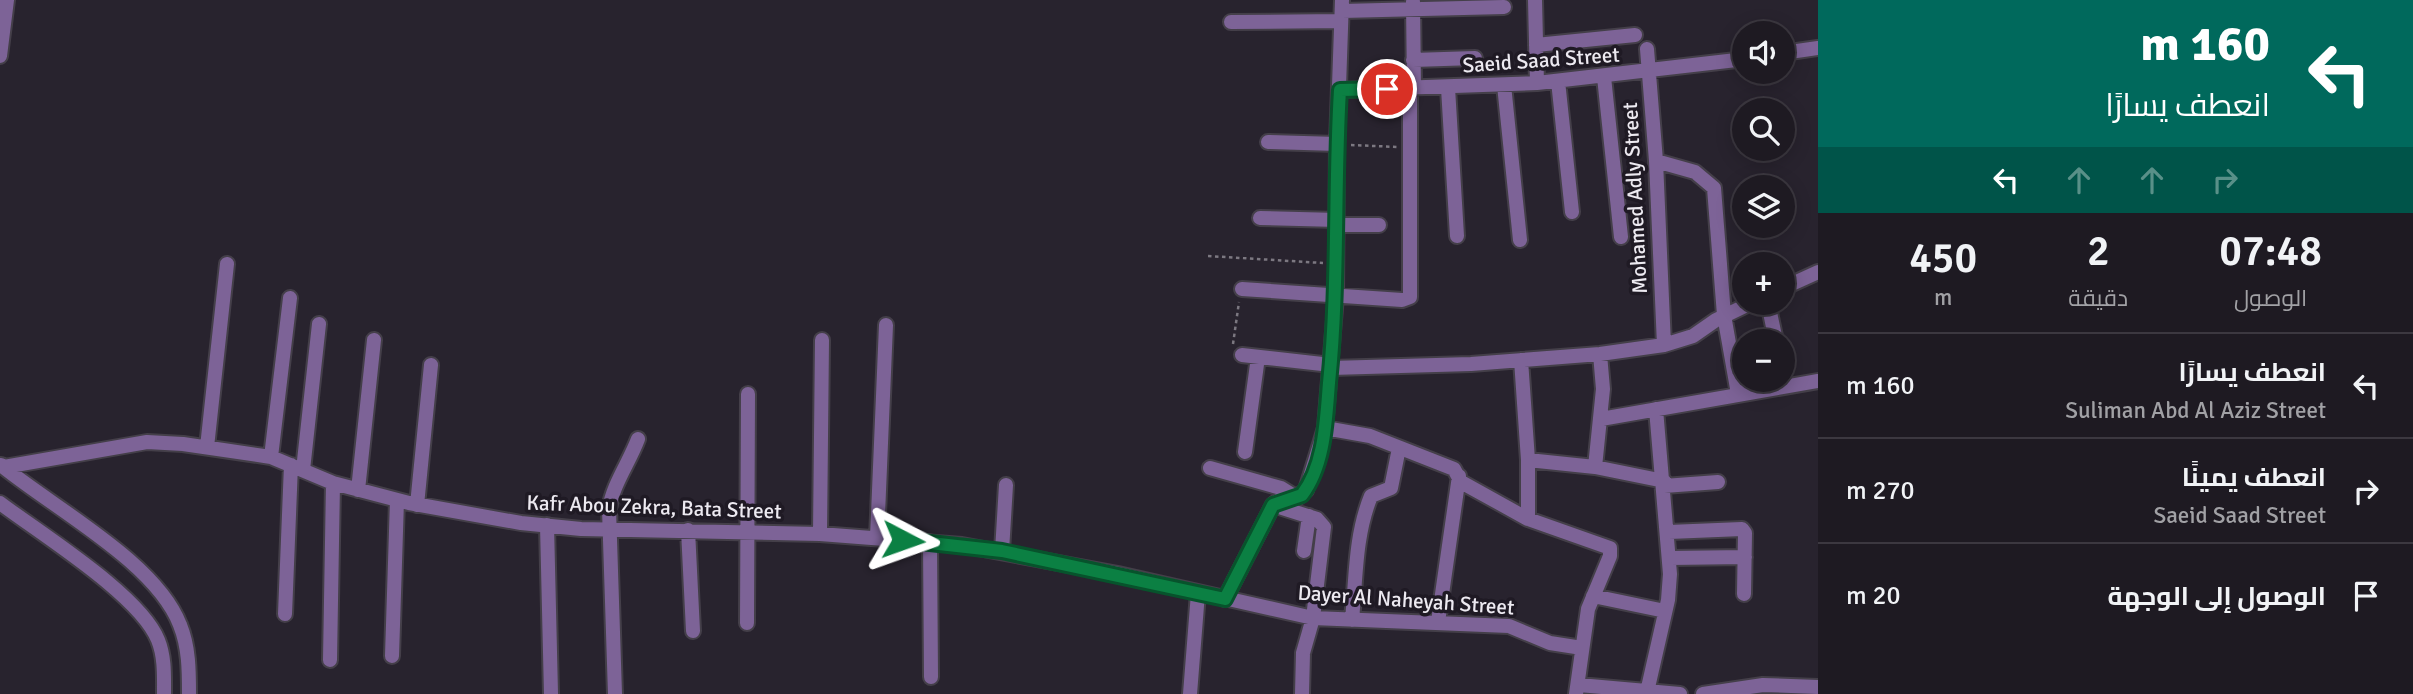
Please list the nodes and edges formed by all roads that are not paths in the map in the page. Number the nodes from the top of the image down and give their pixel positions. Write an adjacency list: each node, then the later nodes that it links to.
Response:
1 (7, 0): 12 (street)
2 (1535, 0): 8 (street)
3 (1412, 5): 4 (street); 5 (street); 14 (street)
4 (1504, 7)
5 (1342, 11): 6 (street); 23 (street)
6 (1231, 22)
7 (1635, 35): 8 (street)
8 (1536, 45): 19 (street)
9 (1818, 48): 11 (street)
10 (1647, 49): 16 (street, Mohamed Adly Street)
11 (1795, 51)
12 (0, 56)
13 (1475, 58): 14 (street)
14 (1413, 60): 21 (street)
15 (1732, 61): 16 (street, Saeid Saad Street)
16 (1650, 72): 17 (street, Saeid Saad Street); 26 (street, Mohamed Adly Street)
17 (1604, 77): 18 (street, Saeid Saad Street); 32 (street)
18 (1558, 81): 19 (street, Saeid Saad Street); 27 (street)
19 (1537, 83): 20 (street, Saeid Saad Street)
20 (1504, 85): 22 (street, Saeid Saad Street); 33 (street)
21 (1412, 88): 22 (street, Saeid Saad Street); 23 (street, Saeid Saad Street); 38 (street)
22 (1448, 88): 31 (street)
23 (1340, 90): 25 (street)
24 (1268, 142): 25 (street)
25 (1337, 144): 29 (street)
26 (1656, 161): 41 (street); 46 (street, Mohamed Adly Street)
27 (1572, 212)
28 (1260, 218): 29 (street)
29 (1338, 222): 30 (street); 38 (street)
30 (1379, 225)
31 (1457, 236)
32 (1621, 237)
33 (1520, 240)
34 (227, 264): 60 (street)
35 (1818, 272): 36 (street)
36 (1795, 283)
37 (1242, 289): 38 (street)
38 (1336, 296): 52 (street)
39 (290, 298): 63 (street)
40 (1732, 311): 41 (street)
41 (1724, 315): 46 (street); 55 (street)
42 (319, 324): 67 (street)
43 (886, 325): 88 (street)
44 (374, 340): 74 (street)
45 (822, 340): 87 (street)
46 (1664, 345): 47 (street)
47 (1601, 354): 50 (street); 57 (street)
48 (1242, 355): 49 (street)
49 (1258, 357): 52 (street); 62 (street)
50 (1521, 360): 52 (street); 64 (street)
51 (431, 365): 78 (street)
52 (1331, 366): 58 (street)
53 (1818, 381): 55 (street)
54 (748, 394): 85 (street)
55 (1738, 394): 56 (street)
56 (1656, 409): 57 (street); 72 (street)
57 (1601, 419): 66 (street)
58 (1325, 429): 61 (street); 75 (street)
59 (638, 439): 83 (street)
60 (207, 447): 63 (street, Kafr Abou Zekra, Bata Street); 65 (street, Kafr Abou Zekra, Bata Street)
61 (1399, 448): 69 (street); 101 (street)
62 (1245, 452)
63 (271, 457): 67 (street, Kafr Abou Zekra, Bata Street)
64 (1528, 460): 66 (street); 81 (street)
65 (2, 465): 114 (street)
66 (1595, 467): 72 (street)
67 (297, 468): 71 (street, Kafr Abou Zekra, Bata Street); 99 (street)
68 (1210, 468): 75 (street)
69 (1459, 477): 81 (street); 102 (street)
70 (1718, 482): 72 (street)
71 (333, 483): 74 (street, Kafr Abou Zekra, Bata Street); 107 (street)
72 (1664, 483): 86 (street)
73 (1006, 485): 90 (street)
74 (358, 490): 76 (street, Kafr Abou Zekra, Bata Street)
75 (1297, 498): 79 (street)
76 (397, 500): 78 (street, Kafr Abou Zekra, Bata Street); 106 (street)
77 (0, 503): 113 (street)
78 (417, 505): 82 (street, Kafr Abou Zekra, Bata Street)
79 (1273, 505): 80 (street); 97 (street)
80 (1309, 516): 91 (street); 100 (street)
81 (1528, 519): 96 (street)
82 (547, 525): 83 (street, Kafr Abou Zekra, Bata Street); 115 (street)
83 (607, 530): 84 (street, Kafr Abou Zekra, Bata Street); 116 (street)
84 (688, 530): 85 (street, Kafr Abou Zekra, Bata Street); 104 (street)
85 (746, 532): 87 (street, Kafr Abou Zekra, Bata Street); 103 (street)
86 (1669, 532): 92 (street); 93 (street)
87 (820, 534): 88 (street, Kafr Abou Zekra, Bata Street)
88 (877, 538): 89 (street, Kafr Abou Zekra, Bata Street)
89 (930, 542): 90 (street, Kafr Abou Zekra, Bata Street); 108 (street)
90 (1002, 551): 94 (street, Kafr Abou Zekra, Bata Street)
91 (1304, 551)
92 (1745, 557): 93 (street); 95 (street)
93 (1670, 558): 98 (street)
94 (1198, 593): 97 (street, Kafr Abou Zekra, Bata Street); 117 (street)
95 (1744, 594)
96 (1593, 596): 98 (street); 105 (street)
97 (1225, 599): 100 (street, Dayer Al Naheyah Street)
98 (1665, 611): 112 (street)
99 (285, 614)
100 (1313, 618): 101 (street, Dayer Al Naheyah Street); 118 (street)
101 (1352, 620): 102 (street, Dayer Al Naheyah Street)
102 (1438, 622): 105 (street, Dayer Al Naheyah Street)
103 (747, 624)
104 (693, 631)
105 (1582, 648): 110 (street)
106 (392, 656)
107 (330, 660)
108 (931, 677)
109 (1818, 687): 111 (street)
110 (1577, 689): 112 (street)
111 (1736, 691): 120 (street)
112 (1647, 692): 119 (street)
113 (164, 694)
114 (189, 694)
115 (551, 694)
116 (615, 694)
117 (1195, 694)
118 (1302, 694)
119 (1680, 694)
120 (1703, 694)

